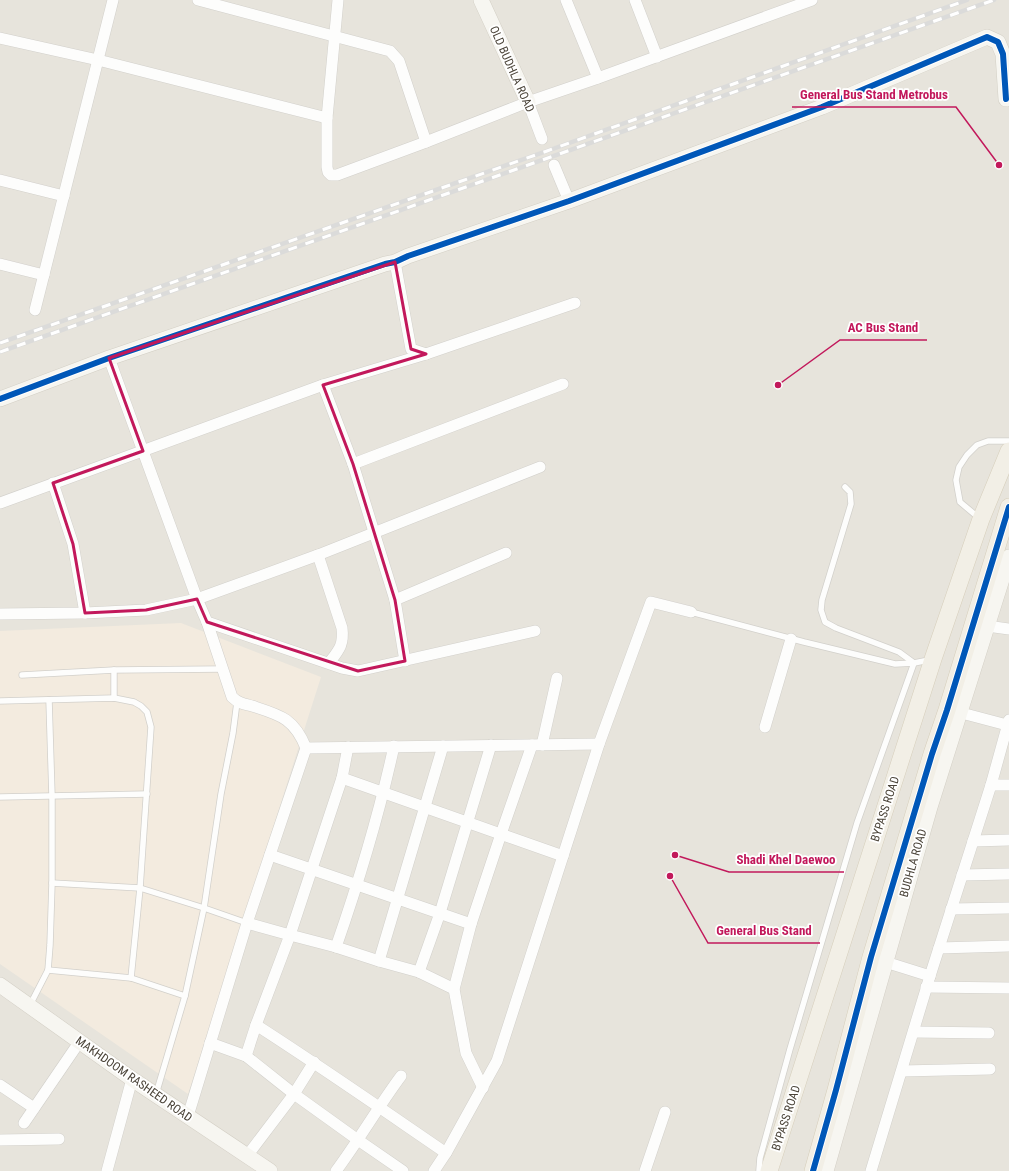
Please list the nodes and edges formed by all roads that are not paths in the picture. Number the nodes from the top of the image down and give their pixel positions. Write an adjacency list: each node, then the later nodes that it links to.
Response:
1 (113, 0): 11 (street)
2 (198, 0): 8 (street)
3 (338, 0): 8 (street)
4 (481, 0): 14 (street, OLD BUDHLA ROAD)
5 (566, 0): 12 (street)
6 (635, 0): 10 (street)
7 (812, 0): 10 (street)
8 (335, 36): 15 (street); 17 (street)
9 (0, 38): 11 (street)
10 (657, 57): 12 (street)
11 (98, 60): 15 (street); 20 (street)
12 (598, 78): 14 (street)
13 (1006, 100): 21 (street)
14 (528, 102): 16 (street, OLD BUDHLA ROAD); 17 (street)
15 (327, 118): 17 (street)
16 (542, 139)
17 (426, 142)
18 (554, 165): 21 (street)
19 (0, 180): 20 (street)
20 (64, 196): 24 (street)
21 (569, 201): 22 (street)
22 (395, 262): 27 (street); 28 (street)
23 (0, 264): 24 (street)
24 (44, 274): 26 (street)
25 (575, 303): 27 (street)
26 (35, 310)
27 (426, 354): 30 (street)
28 (109, 358): 31 (street); 33 (street)
29 (563, 384): 35 (street)
30 (323, 385): 33 (street); 35 (street)
31 (0, 399)
32 (1009, 440): 41 (lane)
33 (143, 450): 37 (street); 46 (street)
34 (1009, 450): 41 (main road, BYPASS ROAD)
35 (353, 464): 42 (street)
36 (540, 467): 42 (street)
37 (53, 484): 39 (street); 49 (street)
38 (845, 486): 59 (lane)
39 (0, 502)
40 (1009, 507): 52 (main road)
41 (981, 519): 56 (main road, BYPASS ROAD)
42 (374, 533): 44 (street); 47 (street)
43 (506, 553): 47 (street)
44 (318, 555): 46 (street); 58 (street)
45 (1009, 557): 52 (street)
46 (197, 599): 49 (street); 51 (street)
47 (395, 600): 57 (street)
48 (691, 612): 55 (lane); 71 (street)
49 (85, 613): 50 (street)
50 (0, 614)
51 (207, 622): 58 (street); 60 (street)
52 (980, 625): 53 (street); 68 (main road)
53 (1009, 629)
54 (535, 631): 57 (street)
55 (792, 639): 59 (lane); 70 (street)
56 (933, 659): 59 (lane); 153 (main road, BYPASS ROAD)
57 (405, 661): 58 (street)
58 (329, 663)
59 (914, 663): 152 (lane)
60 (223, 669): 61 (lane); 67 (street)
61 (114, 670): 62 (lane); 64 (lane)
62 (22, 675)
63 (557, 678): 73 (street)
64 (114, 698): 65 (lane); 82 (lane)
65 (49, 700): 66 (lane); 83 (lane)
66 (0, 701)
67 (237, 702): 77 (street); 99 (lane)
68 (953, 711): 69 (street); 109 (main road)
69 (1008, 723): 79 (street)
70 (765, 727)
71 (599, 744): 73 (street); 91 (street)
72 (491, 745): 73 (street); 75 (street); 86 (street)
73 (537, 745): 87 (street)
74 (394, 746): 75 (street); 76 (street); 81 (street)
75 (443, 746): 85 (street)
76 (348, 747): 77 (street); 78 (street)
77 (306, 748): 90 (street)
78 (342, 778): 81 (street); 92 (street)
79 (991, 785): 80 (street); 89 (street)
80 (1009, 785)
81 (384, 792): 85 (street); 96 (street)
82 (147, 794): 83 (lane); 97 (lane)
83 (52, 796): 84 (lane); 95 (lane)
84 (0, 797)
85 (426, 807): 86 (street); 98 (street)
86 (468, 822): 87 (street); 102 (street)
87 (501, 834): 91 (street); 104 (street)
88 (1009, 840): 89 (street)
89 (973, 841): 94 (street)
90 (270, 855): 92 (street); 103 (street)
91 (563, 856): 133 (street)
92 (312, 869): 96 (street); 105 (street)
93 (1009, 874): 94 (street)
94 (962, 875): 101 (street)
95 (52, 883): 97 (lane); 111 (lane)
96 (357, 885): 98 (street); 107 (street)
97 (140, 888): 99 (lane); 114 (lane)
98 (398, 899): 102 (street); 110 (street)
99 (204, 908): 103 (lane); 119 (lane)
100 (1009, 908): 101 (street)
101 (951, 909): 108 (street)
102 (440, 913): 104 (street); 112 (street)
103 (247, 923): 105 (street); 125 (street)
104 (472, 924): 117 (street)
105 (290, 935): 107 (street); 121 (street)
106 (1009, 946): 108 (street)
107 (336, 947): 110 (street)
108 (939, 948): 113 (street)
109 (878, 959): 113 (street); 154 (main road); 155 (street)
110 (379, 961): 112 (street)
111 (48, 970): 114 (lane); 120 (lane)
112 (419, 972): 117 (street)
113 (930, 976): 116 (street)
114 (132, 978): 119 (lane)
115 (0, 985): 120 (street, MAKHDOOM RASHEED ROAD)
116 (926, 987): 118 (street); 122 (street)
117 (454, 988): 133 (street)
118 (1009, 988)
119 (185, 996): 134 (lane)
120 (30, 1006): 124 (street, MAKHDOOM RASHEED ROAD)
121 (256, 1025): 126 (street); 127 (street)
122 (914, 1032): 123 (street); 129 (street)
123 (989, 1033)
124 (80, 1041): 131 (street, MAKHDOOM RASHEED ROAD); 137 (street)
125 (210, 1043): 126 (street); 139 (street)
126 (246, 1056): 135 (street)
127 (314, 1062): 135 (street); 136 (street)
128 (990, 1069): 129 (street)
129 (902, 1071): 156 (street)
130 (401, 1076): 136 (street)
131 (132, 1079): 134 (street, MAKHDOOM RASHEED ROAD); 146 (street)
132 (0, 1085): 137 (street)
133 (483, 1088): 144 (street)
134 (155, 1094): 139 (street, MAKHDOOM RASHEED ROAD)
135 (294, 1094): 143 (street); 145 (street)
136 (378, 1107): 143 (street); 144 (street)
137 (34, 1108): 140 (street)
138 (665, 1112): 151 (street)
139 (188, 1116): 145 (street, MAKHDOOM RASHEED ROAD)
140 (24, 1123)
141 (59, 1139): 142 (street)
142 (0, 1140)
143 (358, 1140): 148 (street); 149 (street)
144 (446, 1153): 150 (street)
145 (247, 1156): 147 (street, MAKHDOOM RASHEED ROAD)
146 (109, 1170)
147 (270, 1171)
148 (336, 1171)
149 (403, 1171)
150 (434, 1171)
151 (645, 1171)
152 (759, 1171)
153 (769, 1171)
154 (813, 1171)
155 (826, 1171)
156 (871, 1171)

